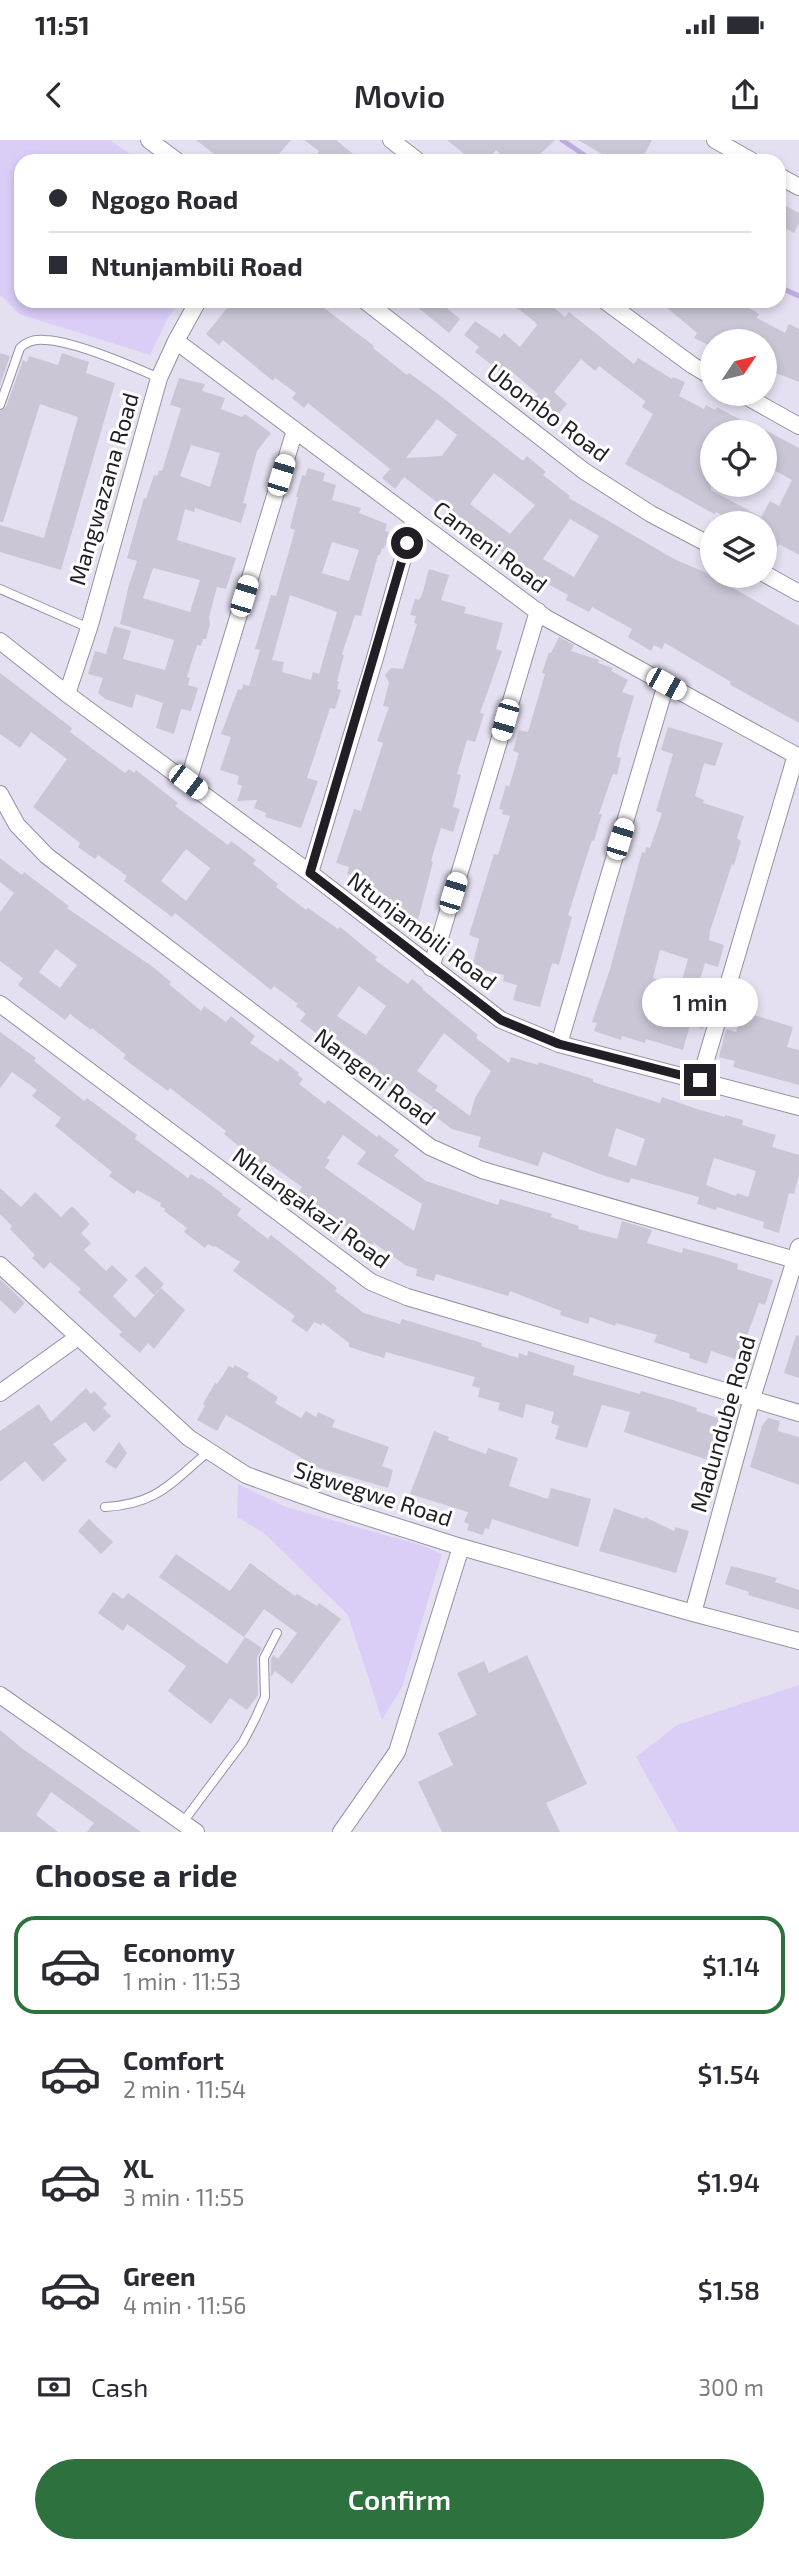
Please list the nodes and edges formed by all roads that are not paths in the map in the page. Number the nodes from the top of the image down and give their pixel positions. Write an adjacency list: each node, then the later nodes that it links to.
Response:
1 (149, 140): 4 (street)
2 (391, 140): 5 (street)
3 (715, 140): 6 (street)
4 (168, 154)
5 (409, 154)
6 (740, 154)
7 (194, 308): 10 (street, Mangwazana Road)
8 (374, 308): 18 (street, Ubombo Road)
9 (614, 308): 11 (street)
10 (176, 341): 12 (street, Mangwazana Road); 16 (street, Cameni Road)
11 (700, 370)
12 (159, 378): 13 (lane); 23 (street, Mangwazana Road)
13 (0, 405)
14 (763, 406): 15 (street)
15 (799, 426)
16 (295, 430): 17 (street, Cameni Road); 28 (street)
17 (414, 519): 22 (street, Cameni Road); 30 (street)
18 (700, 540)
19 (777, 581): 21 (street)
20 (0, 589): 23 (lane)
21 (799, 593)
22 (538, 611): 25 (street, Cameni Road); 31 (street)
23 (89, 628): 26 (street, Mangwazana Road)
24 (0, 641): 26 (street, Ntunjambili Road)
25 (666, 684): 27 (street, Cameni Road); 33 (street)
26 (67, 694): 28 (street, Ntunjambili Road)
27 (797, 756): 34 (street)
28 (188, 782): 30 (street, Ntunjambili Road)
29 (0, 794): 36 (street, Nangeni Road)
30 (310, 873): 31 (street, Ntunjambili Road)
31 (431, 968): 33 (street, Ntunjambili Road)
32 (0, 1003): 40 (street, Nhlangakazi Road)
33 (559, 1044): 34 (street, Ntunjambili Road)
34 (700, 1080): 35 (street, Ntunjambili Road)
35 (799, 1108)
36 (798, 1256): 40 (street, Madundube Road)
37 (0, 1265): 38 (street, Sigwegwe Road)
38 (79, 1337): 39 (street); 42 (street, Sigwegwe Road)
39 (0, 1392)
40 (752, 1398): 41 (street, Nhlangakazi Road); 45 (street, Madundube Road)
41 (799, 1413)
42 (208, 1452): 43 (lane); 44 (street, Sigwegwe Road)
43 (104, 1507)
44 (461, 1547): 45 (street, Sigwegwe Road); 50 (street)
45 (693, 1613): 47 (street, Sigwegwe Road)
46 (277, 1633): 49 (lane)
47 (799, 1641)
48 (0, 1695): 49 (street)
49 (189, 1827)
50 (341, 1832)

